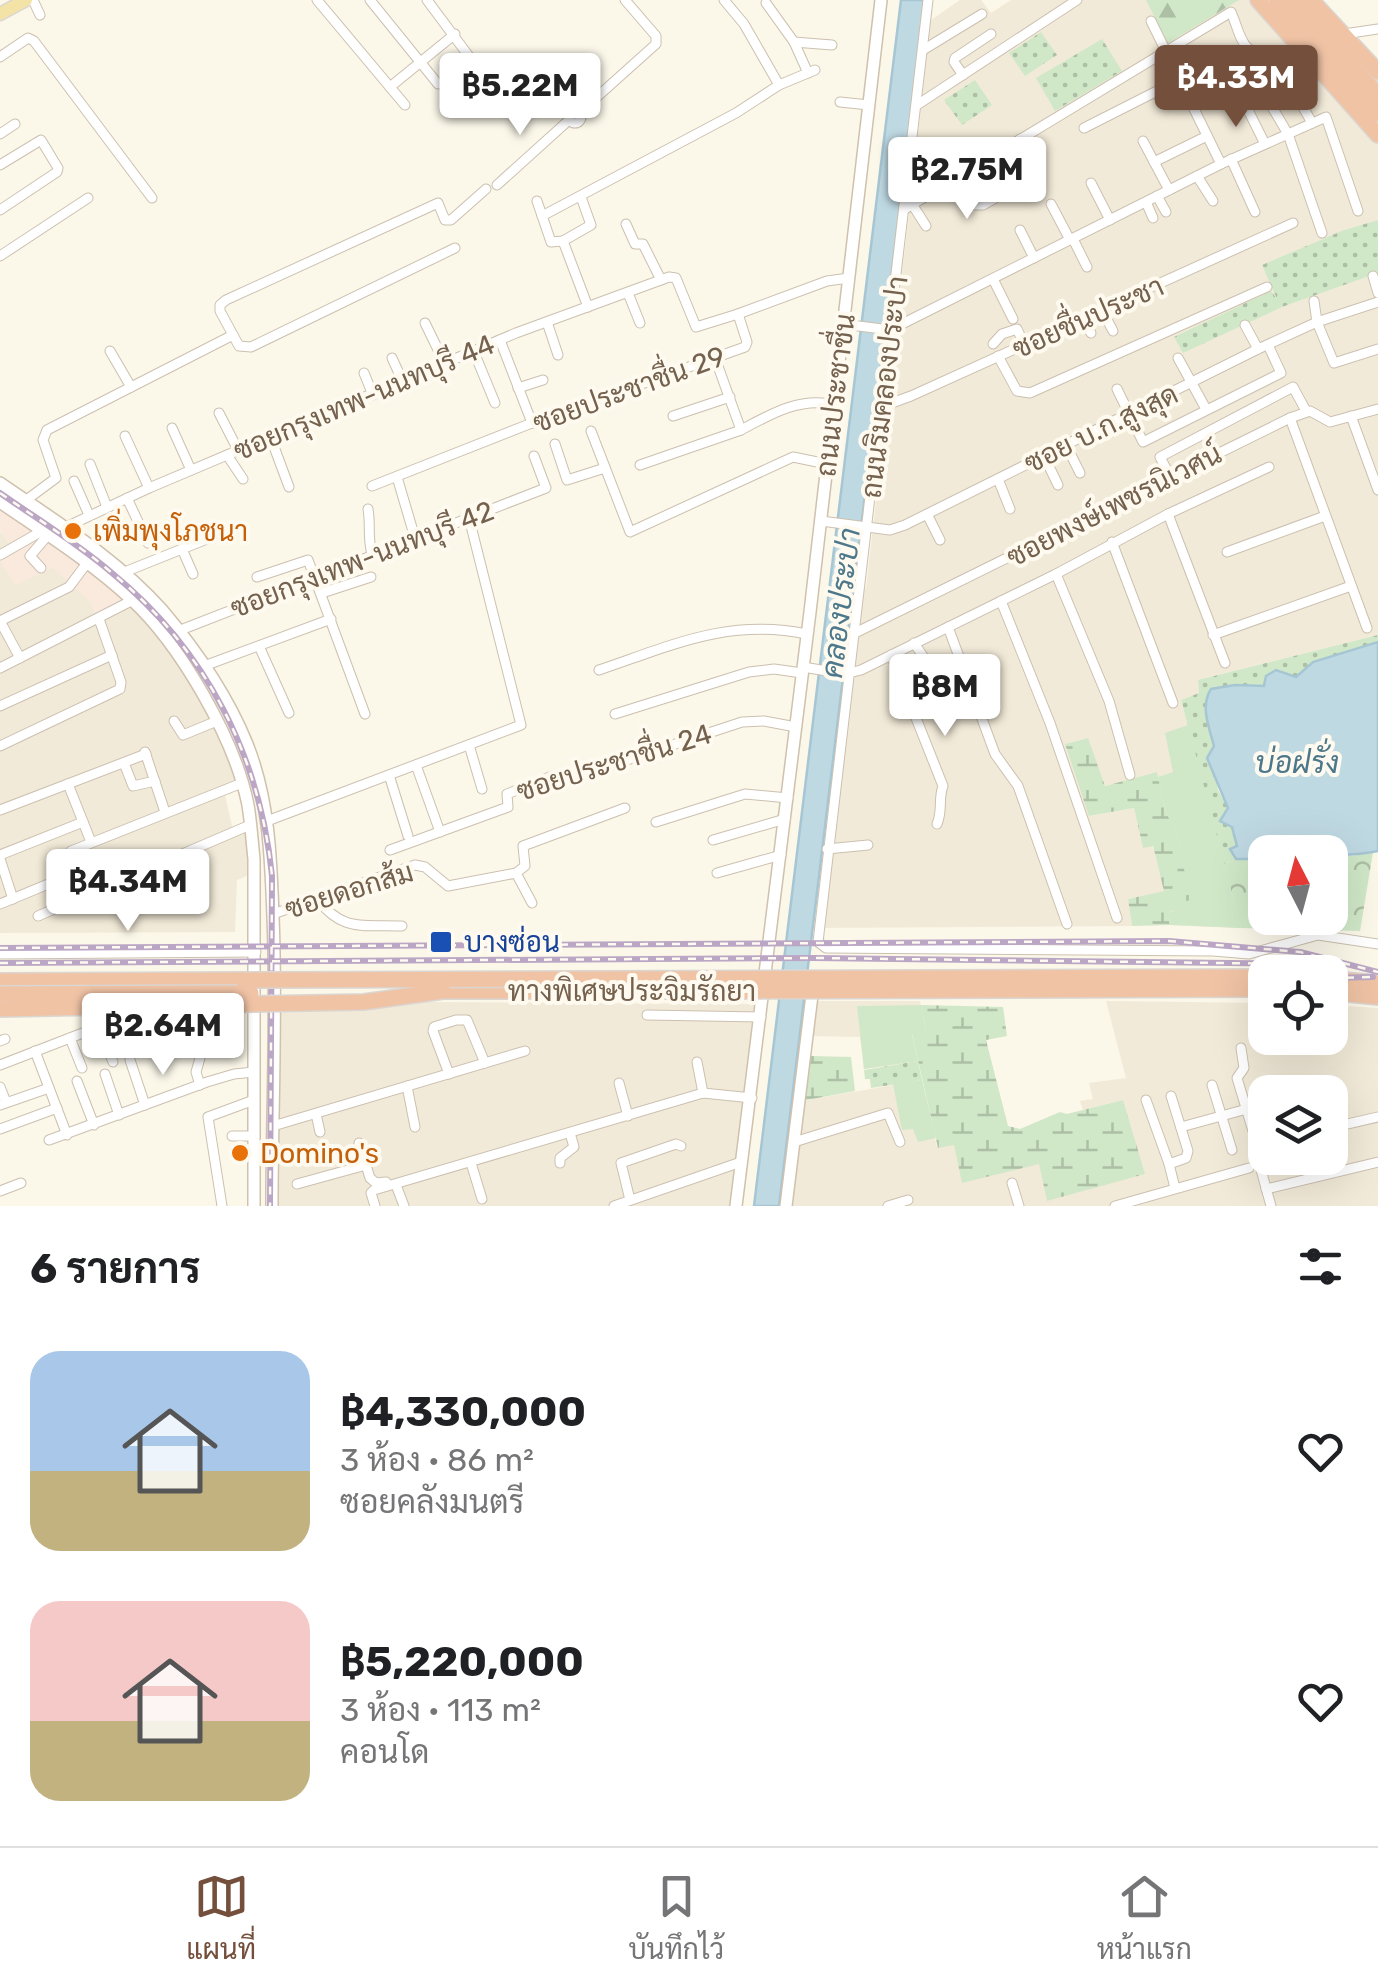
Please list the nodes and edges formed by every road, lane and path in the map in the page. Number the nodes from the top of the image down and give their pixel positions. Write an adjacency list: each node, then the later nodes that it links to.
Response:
1 (12, 0): 16 (main road)
2 (29, 0): 17 (main road); 19 (street)
3 (317, 0): 39 (street)
4 (370, 0): 32 (street)
5 (427, 0): 22 (street)
6 (625, 0): 116 (street)
7 (724, 0): 38 (street)
8 (881, 0): 45 (main road, ถนนประชาชื่น)
9 (928, 0): 27 (street, ถนนริมคลองประปา)
10 (1078, 0): 35 (street)
11 (1258, 0): 53 (highway)
12 (1277, 0): 46 (highway)
13 (1294, 0): 40 (highway)
14 (1310, 0): 24 (highway)
15 (766, 3): 25 (street)
16 (0, 6)
17 (0, 14)
18 (982, 14): 27 (street)
19 (40, 15)
20 (1151, 21): 29 (street)
21 (1378, 29): 24 (street)
22 (455, 34): 30 (street); 32 (street)
23 (992, 34): 35 (street)
24 (1342, 34): 34 (highway)
25 (794, 42): 26 (street); 38 (street)
26 (832, 45)
27 (923, 50): 44 (street, ถนนริมคลองประปา)
28 (1234, 52): 36 (street)
29 (1166, 54): 33 (street); 36 (street); 54 (street)
30 (468, 55)
31 (0, 57): 69 (street)
32 (419, 63): 37 (street); 39 (street)
33 (1280, 64): 47 (street); 51 (street)
34 (1378, 72)
35 (964, 75): 44 (street)
36 (1178, 78): 49 (street); 52 (street)
37 (438, 84)
38 (779, 85): 67 (street)
39 (390, 87): 43 (street)
40 (1378, 95)
41 (1242, 98): 56 (street)
42 (840, 102): 45 (street)
43 (405, 105)
44 (917, 105): 74 (street, ถนนริมคลองประปา)
45 (869, 106): 95 (main road, ถนนประชาชื่น)
46 (1378, 114)
47 (1312, 123): 51 (street); 76 (street)
48 (15, 124): 50 (street)
49 (1084, 128)
50 (0, 134)
51 (1288, 134): 56 (street); 86 (street)
52 (1207, 136): 58 (street); 59 (street)
53 (1378, 136)
54 (1020, 140): 57 (street); 62 (street)
55 (1143, 141): 58 (street)
56 (1264, 144): 59 (street)
57 (1035, 162)
58 (1154, 162): 65 (street)
59 (1226, 162): 61 (street); 78 (street)
60 (0, 166): 75 (street)
61 (1198, 176): 65 (street); 72 (street)
62 (958, 177): 66 (street); 74 (street)
63 (1091, 182): 81 (street)
64 (1142, 190): 70 (street)
65 (1169, 190): 70 (street)
66 (998, 196)
67 (581, 197): 79 (street); 87 (street)
68 (88, 198): 90 (street)
69 (152, 198)
70 (1150, 200): 77 (street); 80 (street); 81 (street)
71 (537, 201): 79 (street)
72 (1213, 201)
73 (1051, 204): 88 (street)
74 (909, 206): 84 (street); 113 (street, ถนนริมคลองประปา)
75 (0, 210)
76 (1358, 211)
77 (1166, 212)
78 (1255, 212)
79 (542, 216): 87 (street)
80 (1153, 218)
81 (1110, 220): 88 (street)
82 (626, 224): 94 (street)
83 (1293, 224): 103 (street, ซอยชื่นประชา)
84 (926, 226)
85 (1020, 230): 91 (street)
86 (1322, 234)
87 (563, 240): 102 (street)
88 (1071, 240): 91 (street); 92 (street)
89 (455, 248): 116 (street)
90 (0, 256)
91 (1034, 258): 96 (street)
92 (1087, 267)
93 (1373, 276): 99 (street)
94 (665, 278): 98 (street, ซอยกรุงเทพ-นนทบุรี 44); 104 (street)
95 (848, 278): 104 (street, ซอยประชาชื่น 29); 111 (main road, ถนนประชาชื่น)
96 (993, 279): 105 (street); 113 (street)
97 (1267, 287): 125 (street)
98 (628, 293): 102 (street, ซอยกรุงเทพ-นนทบุรี 44); 110 (street)
99 (1378, 293)
100 (1314, 301): 108 (street)
101 (1378, 302): 108 (street, ซอย บ.ก.สูงสุด)
102 (588, 307): 107 (street, ซอยกรุงเทพ-นนทบุรี 44)
103 (1102, 310): 106 (street, ซอยชื่นประชา); 115 (street)
104 (738, 314): 127 (street, ซอยประชาชื่น 29)
105 (1013, 318)
106 (1083, 319): 114 (street); 119 (street, ซอยชื่นประชา)
107 (547, 322): 117 (street, ซอยกรุงเทพ-นนทบุรี 44); 124 (street)
108 (1318, 322): 120 (street, ซอย บ.ก.สูงสุด); 121 (street)
109 (425, 323): 129 (street)
110 (640, 323)
111 (849, 325): 113 (street); 142 (main road, ถนนประชาชื่น)
112 (1246, 326): 120 (street)
113 (888, 330): 140 (street, ถนนริมคลองประปา)
114 (1091, 332)
115 (1112, 332)
116 (234, 335): 134 (street)
117 (500, 340): 123 (street, ซอยกรุงเทพ-นนทบุรี 44); 135 (street)
118 (992, 344): 119 (street)
119 (1024, 344): 125 (street, ซอยชื่นประชา)
120 (1264, 347): 133 (street, ซอย บ.ก.สูงสุด); 145 (street)
121 (1378, 349)
122 (110, 352): 134 (street)
123 (474, 352): 129 (street, ซอยกรุงเทพ-นนทบุรี 44); 141 (street)
124 (558, 355)
125 (998, 356): 138 (street, ซอยชื่นประชา)
126 (392, 358): 132 (street)
127 (715, 358): 139 (street); 152 (street, ซอยประชาชื่น 29)
128 (1178, 358): 133 (street)
129 (445, 364): 132 (street, ซอยกรุงเทพ-นนทบุรี 44)
130 (364, 372): 137 (street)
131 (543, 380): 135 (street)
132 (403, 382): 137 (street, ซอยกรุงเทพ-นนทบุรี 44)
133 (1191, 383): 145 (street); 148 (street, ซอย บ.ก.สูงสุด)
134 (131, 387): 184 (street)
135 (518, 388): 152 (street)
136 (1117, 390): 148 (street)
137 (373, 395): 157 (street, ซอยกรุงเทพ-นนทบุรี 44)
138 (911, 396): 140 (street, ซอยชื่นประชา); 143 (street)
139 (730, 397): 149 (street); 155 (street)
140 (881, 402): 195 (street, ถนนริมคลองประปา)
141 (495, 404)
142 (834, 405): 155 (street); 166 (main road, ถนนประชาชื่น)
143 (916, 407)
144 (1378, 408): 150 (street, ซอยพงษ์เพชรนิเวศน์)
145 (1206, 409): 148 (street)
146 (1306, 411): 150 (street, ซอยพงษ์เพชรนิเวศน์); 151 (street, ซอยพงษ์เพชรนิเวศน์); 172 (street)
147 (219, 413): 160 (street)
148 (1129, 414): 159 (street, ซอย บ.ก.สูงสุด)
149 (673, 416)
150 (1351, 416): 171 (street)
151 (1290, 418): 172 (street, ซอยพงษ์เพชรนิเวศน์); 192 (street)
152 (532, 423): 173 (street, ซอยประชาชื่น 29)
153 (172, 428): 169 (street)
154 (592, 430): 168 (street)
155 (741, 430): 165 (street)
156 (125, 436): 181 (street)
157 (270, 436): 160 (street, ซอยกรุงเทพ-นนทบุรี 44); 180 (street)
158 (555, 444): 168 (street)
159 (1066, 445): 163 (street, ซอย บ.ก.สูงสุด); 170 (street)
160 (238, 450): 161 (street, ซอยกรุงเทพ-นนทบุรี 44)
161 (227, 455): 169 (street, ซอยกรุงเทพ-นนทบุรี 44); 174 (street)
162 (534, 456): 193 (street, ซอยกรุงเทพ-นนทบุรี 42)
163 (1044, 456): 175 (street, ซอย บ.ก.สูงสุด); 178 (street)
164 (90, 464): 186 (street)
165 (640, 464)
166 (827, 464): 168 (street); 194 (main road, ถนนประชาชื่น)
167 (1269, 467): 190 (street)
168 (605, 468)
169 (191, 470): 181 (street, ซอยกรุงเทพ-นนทบุรี 44)
170 (1080, 472)
171 (1375, 473): 182 (street)
172 (1170, 476): 227 (street, ซอยพงษ์เพชรนิเวศน์)
173 (397, 477): 179 (street, ซอยประชาชื่น 29); 199 (street)
174 (243, 479)
175 (998, 479): 187 (street); 189 (street, ซอย บ.ก.สูงสุด)
176 (74, 480): 191 (street)
177 (0, 483): 184 (main road)
178 (1058, 485)
179 (372, 486)
180 (289, 487)
181 (148, 488): 183 (street, ซอยกรุงเทพ-นนทบุรี 44)
182 (1378, 490)
183 (127, 498): 186 (street, ซอยกรุงเทพ-นนทบุรี 44); 202 (street)
184 (25, 500): 196 (main road)
185 (0, 502): 197 (main road)
186 (107, 507): 191 (street, ซอยกรุงเทพ-นนทบุรี 44)
187 (1010, 508)
188 (368, 509): 207 (street)
189 (927, 514): 195 (street, ซอย บ.ก.สูงสุด); 200 (street)
190 (1168, 514): 201 (street); 228 (street)
191 (89, 515): 196 (street, ซอยกรุงเทพ-นนทบุรี 44)
192 (1325, 516): 205 (street); 216 (street)
193 (469, 518): 199 (street, ซอยกรุงเทพ-นนทบุรี 42); 250 (street)
194 (827, 522): 195 (street, ซอย บ.ก.สูงสุด); 226 (main road, ถนนประชาชื่น)
195 (866, 527): 227 (street, ถนนริมคลองประปา)
196 (64, 528): 203 (main road)
197 (45, 533): 206 (street); 208 (main road); 209 (street)
198 (212, 537): 204 (street)
199 (415, 538): 207 (street, ซอยกรุงเทพ-นนทบุรี 42)
200 (940, 540)
201 (1112, 542): 212 (street); 241 (street)
202 (148, 543)
203 (87, 545): 208 (main road); 210 (main road)
204 (182, 549): 210 (street); 211 (street)
205 (1227, 552)
206 (0, 555)
207 (372, 555): 215 (street, ซอยกรุงเทพ-นนทบุรี 42)
208 (83, 560): 218 (main road); 222 (street)
209 (42, 568)
210 (122, 573): 225 (main road)
211 (192, 574)
212 (1056, 574): 219 (street); 255 (street)
213 (257, 576): 215 (street)
214 (371, 576): 217 (street)
215 (316, 577): 217 (street); 225 (street, ซอยกรุงเทพ-นนทบุรี 42)
216 (1351, 586): 224 (street); 228 (street)
217 (322, 592): 221 (street)
218 (132, 600): 220 (street); 247 (main road)
219 (1002, 601): 223 (street); 289 (street)
220 (98, 618): 231 (street); 233 (street)
221 (331, 619): 230 (street); 245 (street)
222 (0, 621): 233 (street)
223 (948, 627): 229 (street); 290 (street)
224 (1366, 628)
225 (178, 631): 236 (main road)
226 (807, 634): 238 (street); 239 (main road, ถนนประชาชื่น)
227 (853, 634): 240 (street, ถนนริมคลองประปา)
228 (1214, 636): 234 (street)
229 (914, 644): 232 (street); 235 (street)
230 (259, 646): 236 (street); 244 (street)
231 (112, 655): 242 (street); 251 (street)
232 (891, 655): 240 (street); 268 (street)
233 (20, 658): 237 (street)
234 (1225, 663)
235 (929, 665)
236 (204, 666): 243 (main road)
237 (0, 668)
238 (600, 670)
239 (803, 670): 240 (street); 246 (street); 249 (main road, ถนนประชาชื่น)
240 (847, 674): 276 (street, ถนนริมคลองประปา)
241 (1172, 702)
242 (0, 706)
243 (232, 711): 247 (main road); 265 (main road)
244 (288, 713)
245 (366, 714)
246 (615, 714)
247 (216, 720): 248 (street); 257 (main road)
248 (174, 721)
249 (796, 727): 260 (main road, ถนนประชาชื่น); 270 (street, ซอยประชาชื่น 24)
250 (469, 745): 253 (street); 259 (street)
251 (0, 746)
252 (124, 763): 256 (street); 256 (street); 258 (street)
253 (416, 765): 254 (street); 270 (street)
254 (390, 775): 265 (street); 271 (street)
255 (1130, 775)
256 (155, 780): 263 (street)
257 (242, 783): 263 (street); 269 (main road)
258 (68, 784): 262 (street); 266 (street)
259 (482, 789)
260 (788, 798): 264 (main road, ถนนประชาชื่น); 267 (street)
261 (624, 808): 280 (street)
262 (0, 810)
263 (165, 812): 273 (street)
264 (785, 819): 272 (street); 277 (main road, ถนนประชาชื่น)
265 (267, 821): 287 (main road)
266 (82, 822): 273 (street); 278 (street)
267 (656, 822)
268 (937, 824)
269 (250, 826): 281 (street); 293 (main road)
270 (440, 832): 275 (street, ซอยประชาชื่น 24)
271 (408, 836)
272 (713, 840)
273 (91, 842): 283 (street)
274 (868, 844): 276 (street)
275 (390, 850)
276 (828, 850): 292 (street, ถนนริมคลองประปา)
277 (781, 855): 279 (street); 307 (main road, ถนนประชาชื่น)
278 (0, 857): 283 (street)
279 (716, 873)
280 (516, 874): 284 (street, ซอยดอกส้ม); 286 (street)
281 (128, 876): 282 (street); 288 (street)
282 (137, 896)
283 (13, 899): 285 (street)
284 (317, 899): 287 (street, ซอยดอกส้ม); 291 (street)
285 (0, 904)
286 (532, 904)
287 (273, 914): 306 (main road)
288 (38, 916)
289 (1118, 918)
290 (1067, 924)
291 (402, 926)
292 (1378, 944)
293 (256, 952): 294 (street); 304 (main road)
294 (0, 954)
295 (1248, 976): 298 (highway, ทางพิเศษประจิมรัถยา, bridge)
296 (814, 980): 362 (main road)
297 (1348, 980): 299 (highway)
298 (0, 981)
299 (1378, 983)
300 (1248, 989): 302 (highway, ทางพิเศษประจิมรัถยา, bridge)
301 (180, 991): 303 (main road); 304 (main road); 312 (street)
302 (443, 991): 303 (highway, ทางพิเศษประจิมรัถยา, bridge); 309 (highway, bridge)
303 (0, 993)
304 (256, 994): 306 (main road); 326 (main road)
305 (1348, 994): 308 (highway)
306 (275, 996): 307 (main road); 352 (main road)
307 (764, 996): 311 (main road, ถนนประชาชื่น)
308 (1378, 997)
309 (0, 1009)
310 (647, 1016): 311 (street)
311 (762, 1017): 338 (main road, ถนนประชาชื่น)
312 (176, 1019): 313 (street); 315 (street)
313 (100, 1026): 314 (street); 321 (street)
314 (70, 1038): 318 (street); 325 (street)
315 (234, 1040)
316 (1241, 1048): 343 (street)
317 (526, 1050): 323 (street)
318 (35, 1051): 324 (street); 334 (street)
319 (200, 1058): 332 (street)
320 (130, 1060): 341 (street)
321 (113, 1062)
322 (697, 1062): 335 (street)
323 (485, 1063): 328 (street); 328 (street)
324 (0, 1064)
325 (82, 1068)
326 (254, 1072): 332 (street); 339 (main road)
327 (105, 1074): 346 (street)
328 (449, 1074): 333 (street)
329 (77, 1082): 351 (street)
330 (619, 1083): 348 (street)
331 (1212, 1084): 347 (street)
332 (200, 1085): 341 (street)
333 (406, 1086): 344 (street); 353 (street)
334 (49, 1088): 337 (street); 342 (street)
335 (703, 1093): 338 (street); 348 (street)
336 (1170, 1096): 354 (street)
337 (2, 1097)
338 (752, 1098): 367 (main road, ถนนประชาชื่น)
339 (254, 1100): 360 (main road); 387 (street)
340 (1146, 1100): 371 (street)
341 (146, 1105): 346 (street)
342 (57, 1108): 355 (street); 358 (street)
343 (1246, 1108): 345 (street); 347 (street)
344 (316, 1114): 352 (street); 356 (street)
345 (1248, 1114)
346 (119, 1115): 351 (street)
347 (1222, 1115): 354 (street); 366 (street)
348 (628, 1116): 357 (street)
349 (1378, 1117): 350 (street)
350 (1348, 1124)
351 (94, 1125): 358 (street)
352 (273, 1126): 377 (main road)
353 (415, 1127)
354 (1181, 1127): 371 (street)
355 (0, 1129)
356 (320, 1132)
357 (570, 1133): 369 (street); 370 (street)
358 (67, 1135): 361 (street)
359 (232, 1136): 360 (street)
360 (254, 1136): 375 (main road)
361 (50, 1140)
362 (794, 1142): 363 (street); 394 (main road)
363 (900, 1142)
364 (359, 1143): 372 (street)
365 (681, 1146): 385 (street)
366 (1232, 1150)
367 (742, 1162): 385 (street); 393 (main road, ถนนประชาชื่น)
368 (1378, 1162): 382 (street)
369 (472, 1163): 378 (street); 384 (street)
370 (560, 1163)
371 (1169, 1164): 381 (street)
372 (366, 1165): 378 (street); 380 (street)
373 (1248, 1168): 381 (street)
374 (1262, 1175): 382 (street)
375 (254, 1182): 377 (main road); 388 (main road)
376 (21, 1183): 383 (street)
377 (272, 1183): 389 (main road)
378 (393, 1183): 390 (street); 391 (street)
379 (1012, 1183): 396 (street)
380 (297, 1184)
381 (1175, 1188): 397 (street)
382 (1266, 1189): 398 (street)
383 (0, 1190)
384 (482, 1199)
385 (630, 1200): 392 (street)
386 (908, 1200): 395 (street)
387 (222, 1206)
388 (254, 1206)
389 (272, 1206)
390 (376, 1206)
391 (404, 1206)
392 (614, 1206)
393 (736, 1206)
394 (786, 1206)
395 (888, 1206)
396 (1019, 1206)
397 (1115, 1206)
398 (1271, 1206)

